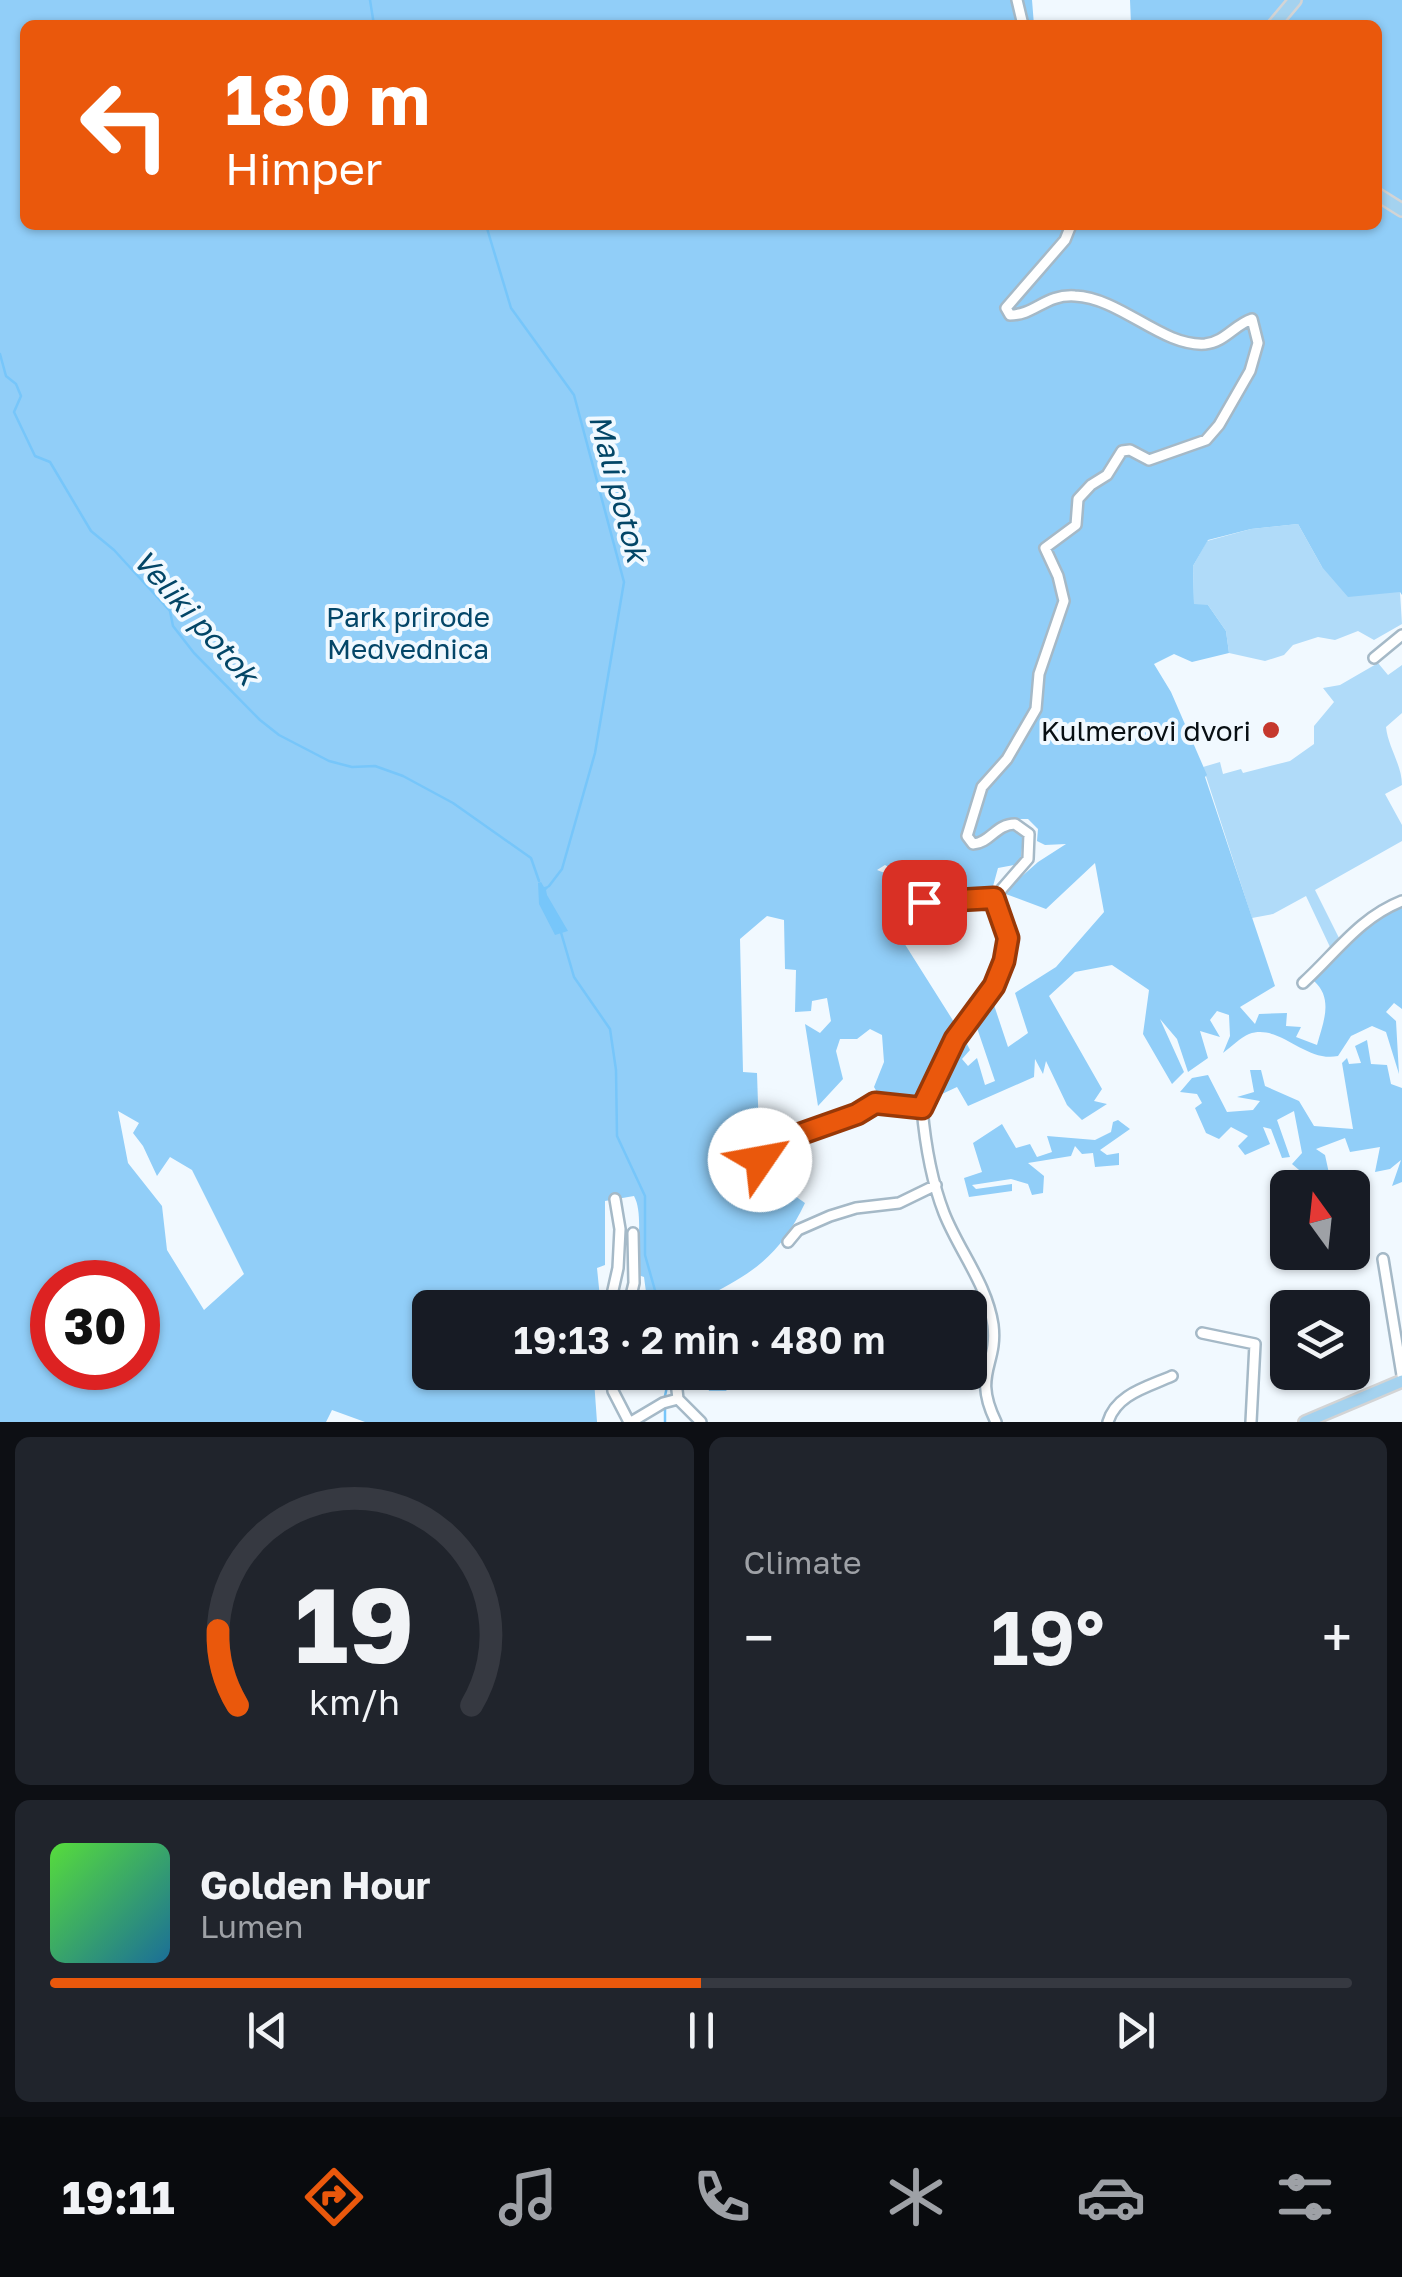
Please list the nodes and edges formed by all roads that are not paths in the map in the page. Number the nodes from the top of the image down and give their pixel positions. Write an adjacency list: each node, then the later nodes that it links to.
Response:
1 (1295, 0): 2 (main road)
2 (1278, 20)
3 (1069, 230): 6 (street)
4 (1402, 636): 5 (street)
5 (1374, 658)
6 (994, 898): 8 (street); 10 (street)
7 (1402, 901): 9 (street)
8 (914, 926)
9 (1303, 984)
10 (922, 1108): 11 (street); 12 (street)
11 (740, 1160)
12 (936, 1185): 15 (street); 27 (street)
13 (615, 1198): 17 (street)
14 (634, 1233): 18 (street)
15 (788, 1242)
16 (1382, 1259): 21 (street)
17 (613, 1290)
18 (632, 1290)
19 (1202, 1333): 29 (street)
20 (1172, 1376): 28 (street)
21 (1402, 1378): 30 (main road)
22 (613, 1390): 25 (street)
23 (677, 1390): 24 (street)
24 (678, 1400): 25 (street); 26 (street)
25 (630, 1422)
26 (702, 1422)
27 (996, 1422)
28 (1108, 1422)
29 (1251, 1422)
30 (1306, 1422)

